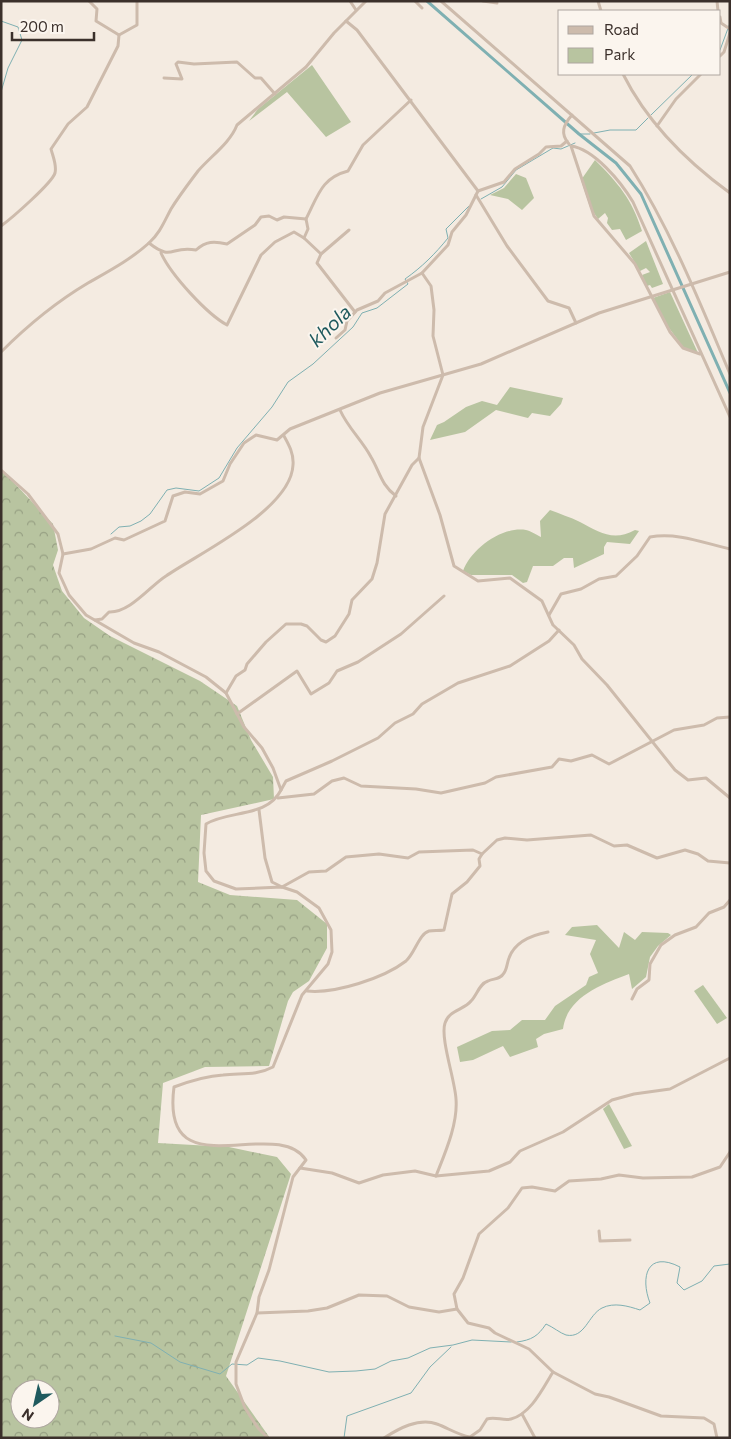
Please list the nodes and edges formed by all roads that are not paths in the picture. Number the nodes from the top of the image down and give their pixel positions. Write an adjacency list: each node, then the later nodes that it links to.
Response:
1 (89, 1): 13 (street)
2 (137, 1): 13 (street)
3 (350, 1): 10 (street)
4 (366, 1): 10 (street)
5 (415, 1): 9 (street)
6 (441, 1): 20 (street)
7 (483, 1): 8 (street)
8 (497, 3)
9 (422, 8)
10 (356, 10): 11 (street)
11 (346, 21): 18 (street); 19 (street)
12 (730, 33): 14 (street)
13 (119, 35): 26 (street)
14 (721, 55)
15 (624, 75): 21 (street)
16 (700, 75): 21 (street)
17 (164, 78): 18 (street)
18 (274, 94): 29 (street)
19 (411, 100): 22 (street); 25 (street)
20 (572, 115): 22 (street); 34 (street)
21 (655, 124): 23 (street)
22 (478, 191): 24 (street)
23 (730, 193)
24 (476, 195): 33 (street); 38 (street)
25 (306, 218): 28 (street); 30 (street)
26 (1, 226)
27 (349, 230): 31 (street)
28 (304, 238): 30 (street); 31 (street)
29 (149, 243): 30 (street); 40 (street)
30 (161, 253)
31 (321, 254): 37 (street)
32 (730, 272): 34 (street)
33 (422, 273): 37 (street); 43 (street)
34 (691, 285): 35 (street); 42 (street)
35 (673, 290): 36 (street); 36 (street); 41 (street)
36 (651, 296): 38 (street); 41 (street)
37 (355, 312): 39 (street)
38 (576, 323): 43 (street)
39 (336, 338)
40 (1, 352)
41 (700, 354): 45 (street)
42 (730, 374)
43 (442, 375): 44 (street); 47 (street)
44 (340, 410): 46 (street); 49 (street)
45 (730, 417)
46 (284, 436): 51 (street); 54 (street)
47 (419, 458): 49 (street); 53 (street)
48 (1, 470): 51 (street)
49 (396, 496): 56 (street)
50 (730, 549): 53 (street)
51 (63, 554): 54 (street)
52 (444, 596): 57 (street)
53 (548, 615): 55 (street)
54 (94, 620): 56 (street)
55 (559, 630): 59 (street); 60 (street)
56 (226, 693): 57 (street)
57 (237, 714): 60 (street)
58 (730, 716): 59 (street)
59 (651, 740): 61 (street); 62 (street)
60 (281, 790): 61 (street)
61 (277, 798): 63 (street)
62 (730, 798)
63 (259, 810): 66 (street); 66 (street)
64 (482, 854): 65 (street); 66 (street); 69 (street)
65 (730, 863)
66 (282, 887): 69 (street)
67 (730, 900): 70 (street)
68 (548, 932): 74 (street)
69 (307, 991): 73 (street)
70 (632, 1000)
71 (730, 1058): 74 (street)
72 (730, 1152): 77 (street)
73 (299, 1168): 74 (street); 78 (street)
74 (436, 1176)
75 (599, 1231): 76 (street)
76 (630, 1240)
77 (457, 1309): 78 (street); 79 (street)
78 (258, 1313): 81 (street)
79 (553, 1372): 80 (street); 84 (street)
80 (522, 1414): 82 (street); 83 (street)
81 (268, 1438)
82 (384, 1438)
83 (535, 1438)
84 (717, 1438)

